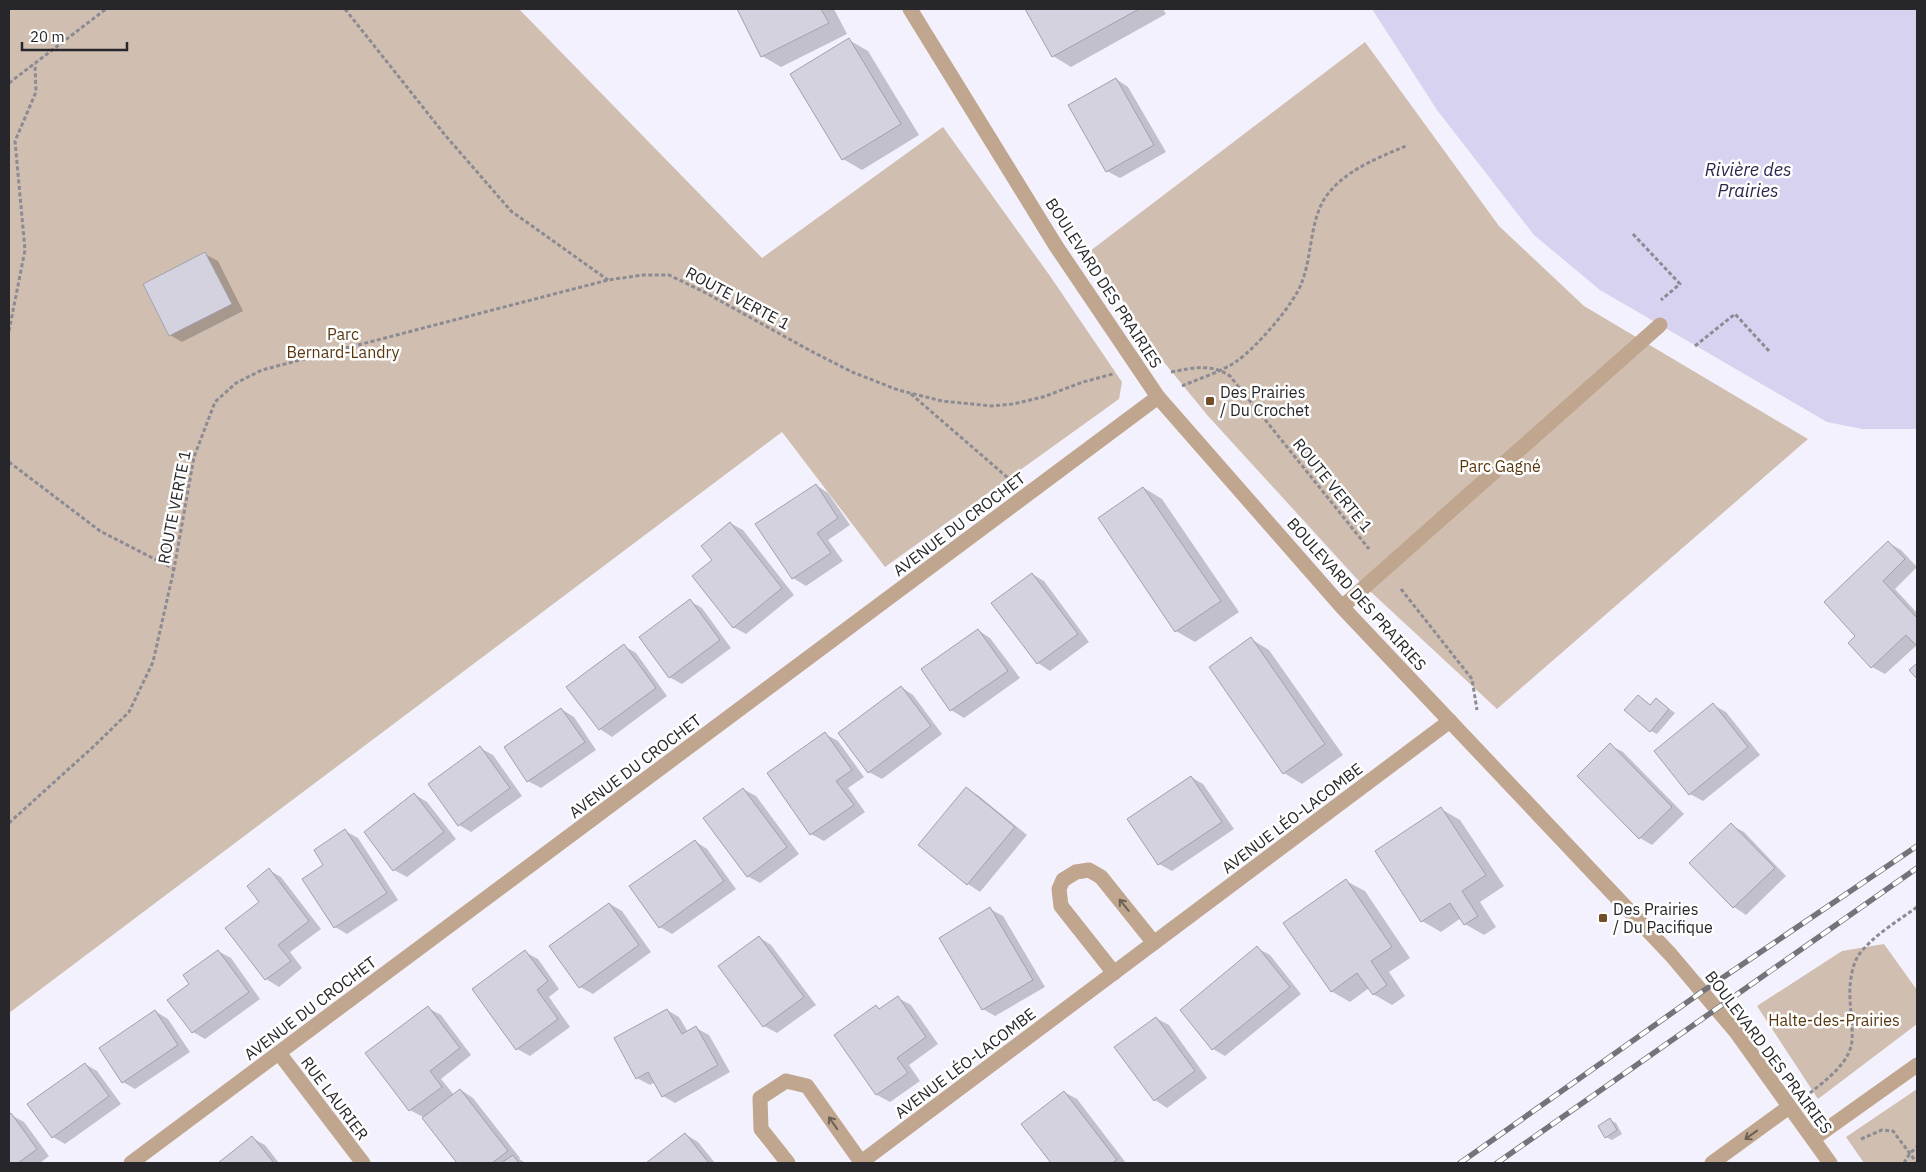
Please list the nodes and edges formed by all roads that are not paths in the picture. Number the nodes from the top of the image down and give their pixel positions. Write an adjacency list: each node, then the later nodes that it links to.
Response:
1 (910, 9): 3 (street, BOULEVARD DES PRAIRIES)
2 (1660, 325): 4 (street)
3 (1158, 397): 4 (street, BOULEVARD DES PRAIRIES); 8 (street, AVENUE DU CROCHET)
4 (1342, 607): 5 (street, BOULEVARD DES PRAIRIES)
5 (1450, 721): 6 (street, AVENUE LÉO-LACOMBE); 10 (street, BOULEVARD DES PRAIRIES)
6 (1154, 943): 7 (street, AVENUE LÉO-LACOMBE); 7 (street, one-way to 7)
7 (1114, 973): 15 (street, AVENUE LÉO-LACOMBE)
8 (279, 1053): 12 (street, AVENUE DU CROCHET); 13 (street, RUE LAURIER)
9 (1917, 1065): 11 (street)
10 (1789, 1107): 11 (street, BOULEVARD DES PRAIRIES); 16 (street, one-way to 16)
11 (1813, 1139): 17 (street, BOULEVARD DES PRAIRIES)
12 (131, 1163)
13 (363, 1163)
14 (788, 1163): 15 (street, AVENUE LÉO-LACOMBE, one-way to 14)
15 (860, 1163)
16 (1712, 1163)
17 (1830, 1163)

